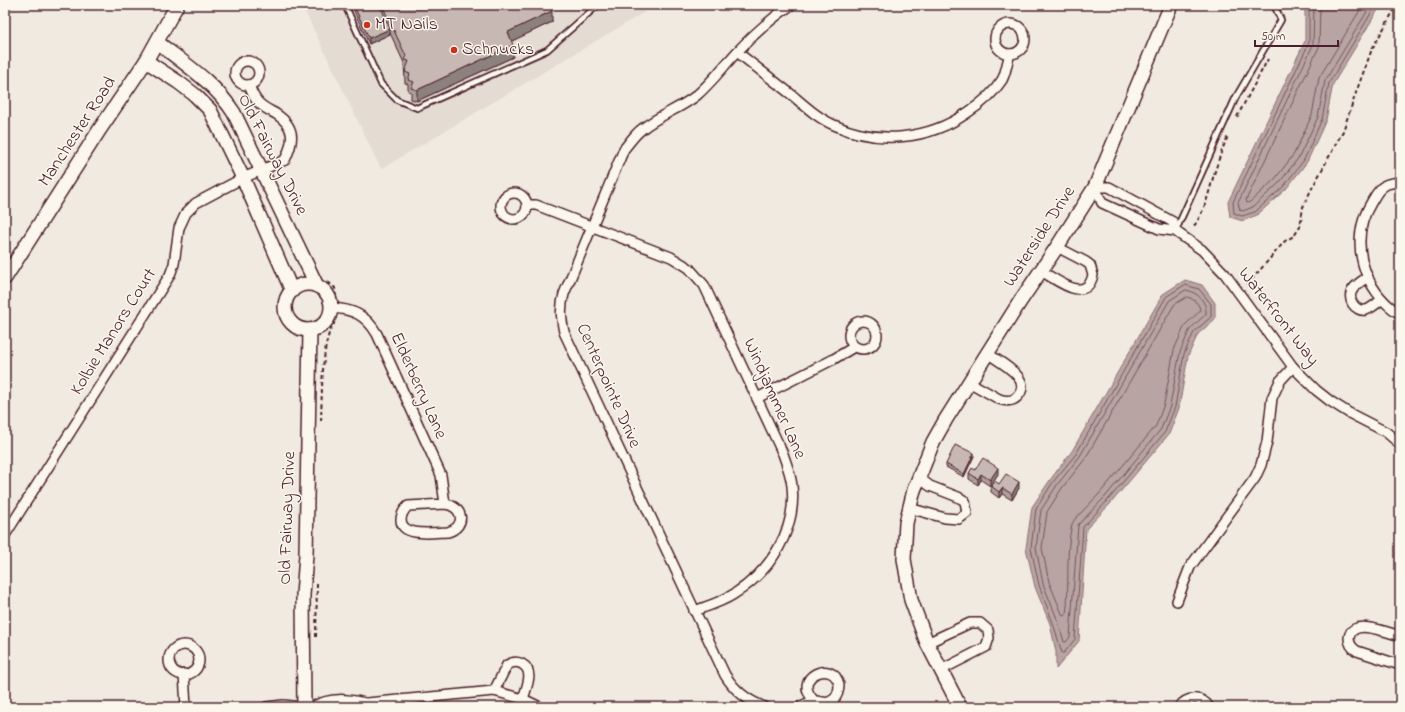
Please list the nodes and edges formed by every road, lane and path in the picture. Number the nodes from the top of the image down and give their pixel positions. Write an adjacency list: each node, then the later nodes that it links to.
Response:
1 (177, 5): 8 (street, Manchester Road)
2 (345, 5): 3 (lane)
3 (598, 5)
4 (791, 5): 9 (street, Centerpointe Drive)
5 (1172, 5): 19 (street, Waterside Drive)
6 (1274, 5): 23 (lane)
7 (1397, 5): 28 (path)
8 (157, 42): 12 (street, Manchester Road); 16 (street, Old Fairway Drive)
9 (737, 52): 10 (street); 21 (street, Centerpointe Drive)
10 (1010, 54)
11 (1270, 54): 14 (path)
12 (146, 61): 17 (street, Old Fairway Drive); 27 (street, Manchester Road)
13 (249, 85): 16 (street, Kolbie Manors Court)
14 (1235, 120)
15 (1229, 132): 22 (path)
16 (262, 171): 17 (street, Kolbie Manors Court); 29 (street, Old Fairway Drive)
17 (243, 178): 30 (street, Old Fairway Drive); 44 (street, Kolbie Manors Court)
18 (1400, 181): 26 (street)
19 (1095, 187): 23 (street, Waterfront Way); 23 (street, Waterfront Way); 24 (street, Waterside Drive)
20 (527, 205): 21 (street, Windjammer Lane)
21 (593, 226): 39 (street, Windjammer Lane); 46 (street, Centerpointe Drive)
22 (1194, 226)
23 (1175, 231): 37 (street, Waterfront Way)
24 (1057, 247): 25 (street, Waterside Drive); 25 (street)
25 (1041, 271): 36 (street, Waterside Drive)
26 (1368, 277): 31 (street); 31 (street)
27 (5, 278)
28 (1247, 285)
29 (317, 286): 30 (street); 32 (street, Old Fairway Drive)
30 (292, 291): 34 (street)
31 (1382, 299): 33 (street)
32 (331, 308): 34 (street); 42 (street, Elderberry Lane)
33 (1400, 314)
34 (310, 330): 58 (street, Old Fairway Drive)
35 (854, 347): 39 (street)
36 (987, 353): 38 (street, Waterside Drive); 38 (street)
37 (1293, 367): 40 (street, Waterfront Way); 45 (street)
38 (969, 382): 41 (street, Waterside Drive)
39 (757, 398): 46 (street, Windjammer Lane)
40 (1400, 444)
41 (919, 478): 43 (street, Waterside Drive); 43 (street)
42 (445, 504): 42 (street)
43 (909, 508): 48 (street, Waterside Drive)
44 (5, 535)
45 (1177, 601)
46 (694, 611): 61 (street, Centerpointe Drive)
47 (1400, 636): 49 (street)
48 (927, 643): 50 (street, Waterside Drive); 50 (street)
49 (1400, 665)
50 (941, 670): 63 (street, Waterside Drive)
51 (184, 674): 56 (street)
52 (494, 691): 53 (street); 53 (street); 55 (street)
53 (523, 699): 60 (street)
54 (815, 701): 62 (street)
55 (367, 703): 58 (street); 59 (street)
56 (186, 707)
57 (266, 707): 58 (street)
58 (309, 707)
59 (354, 707)
60 (540, 707)
61 (765, 707)
62 (800, 707)
63 (960, 707)
64 (1180, 707): 65 (street)
65 (1209, 707)

